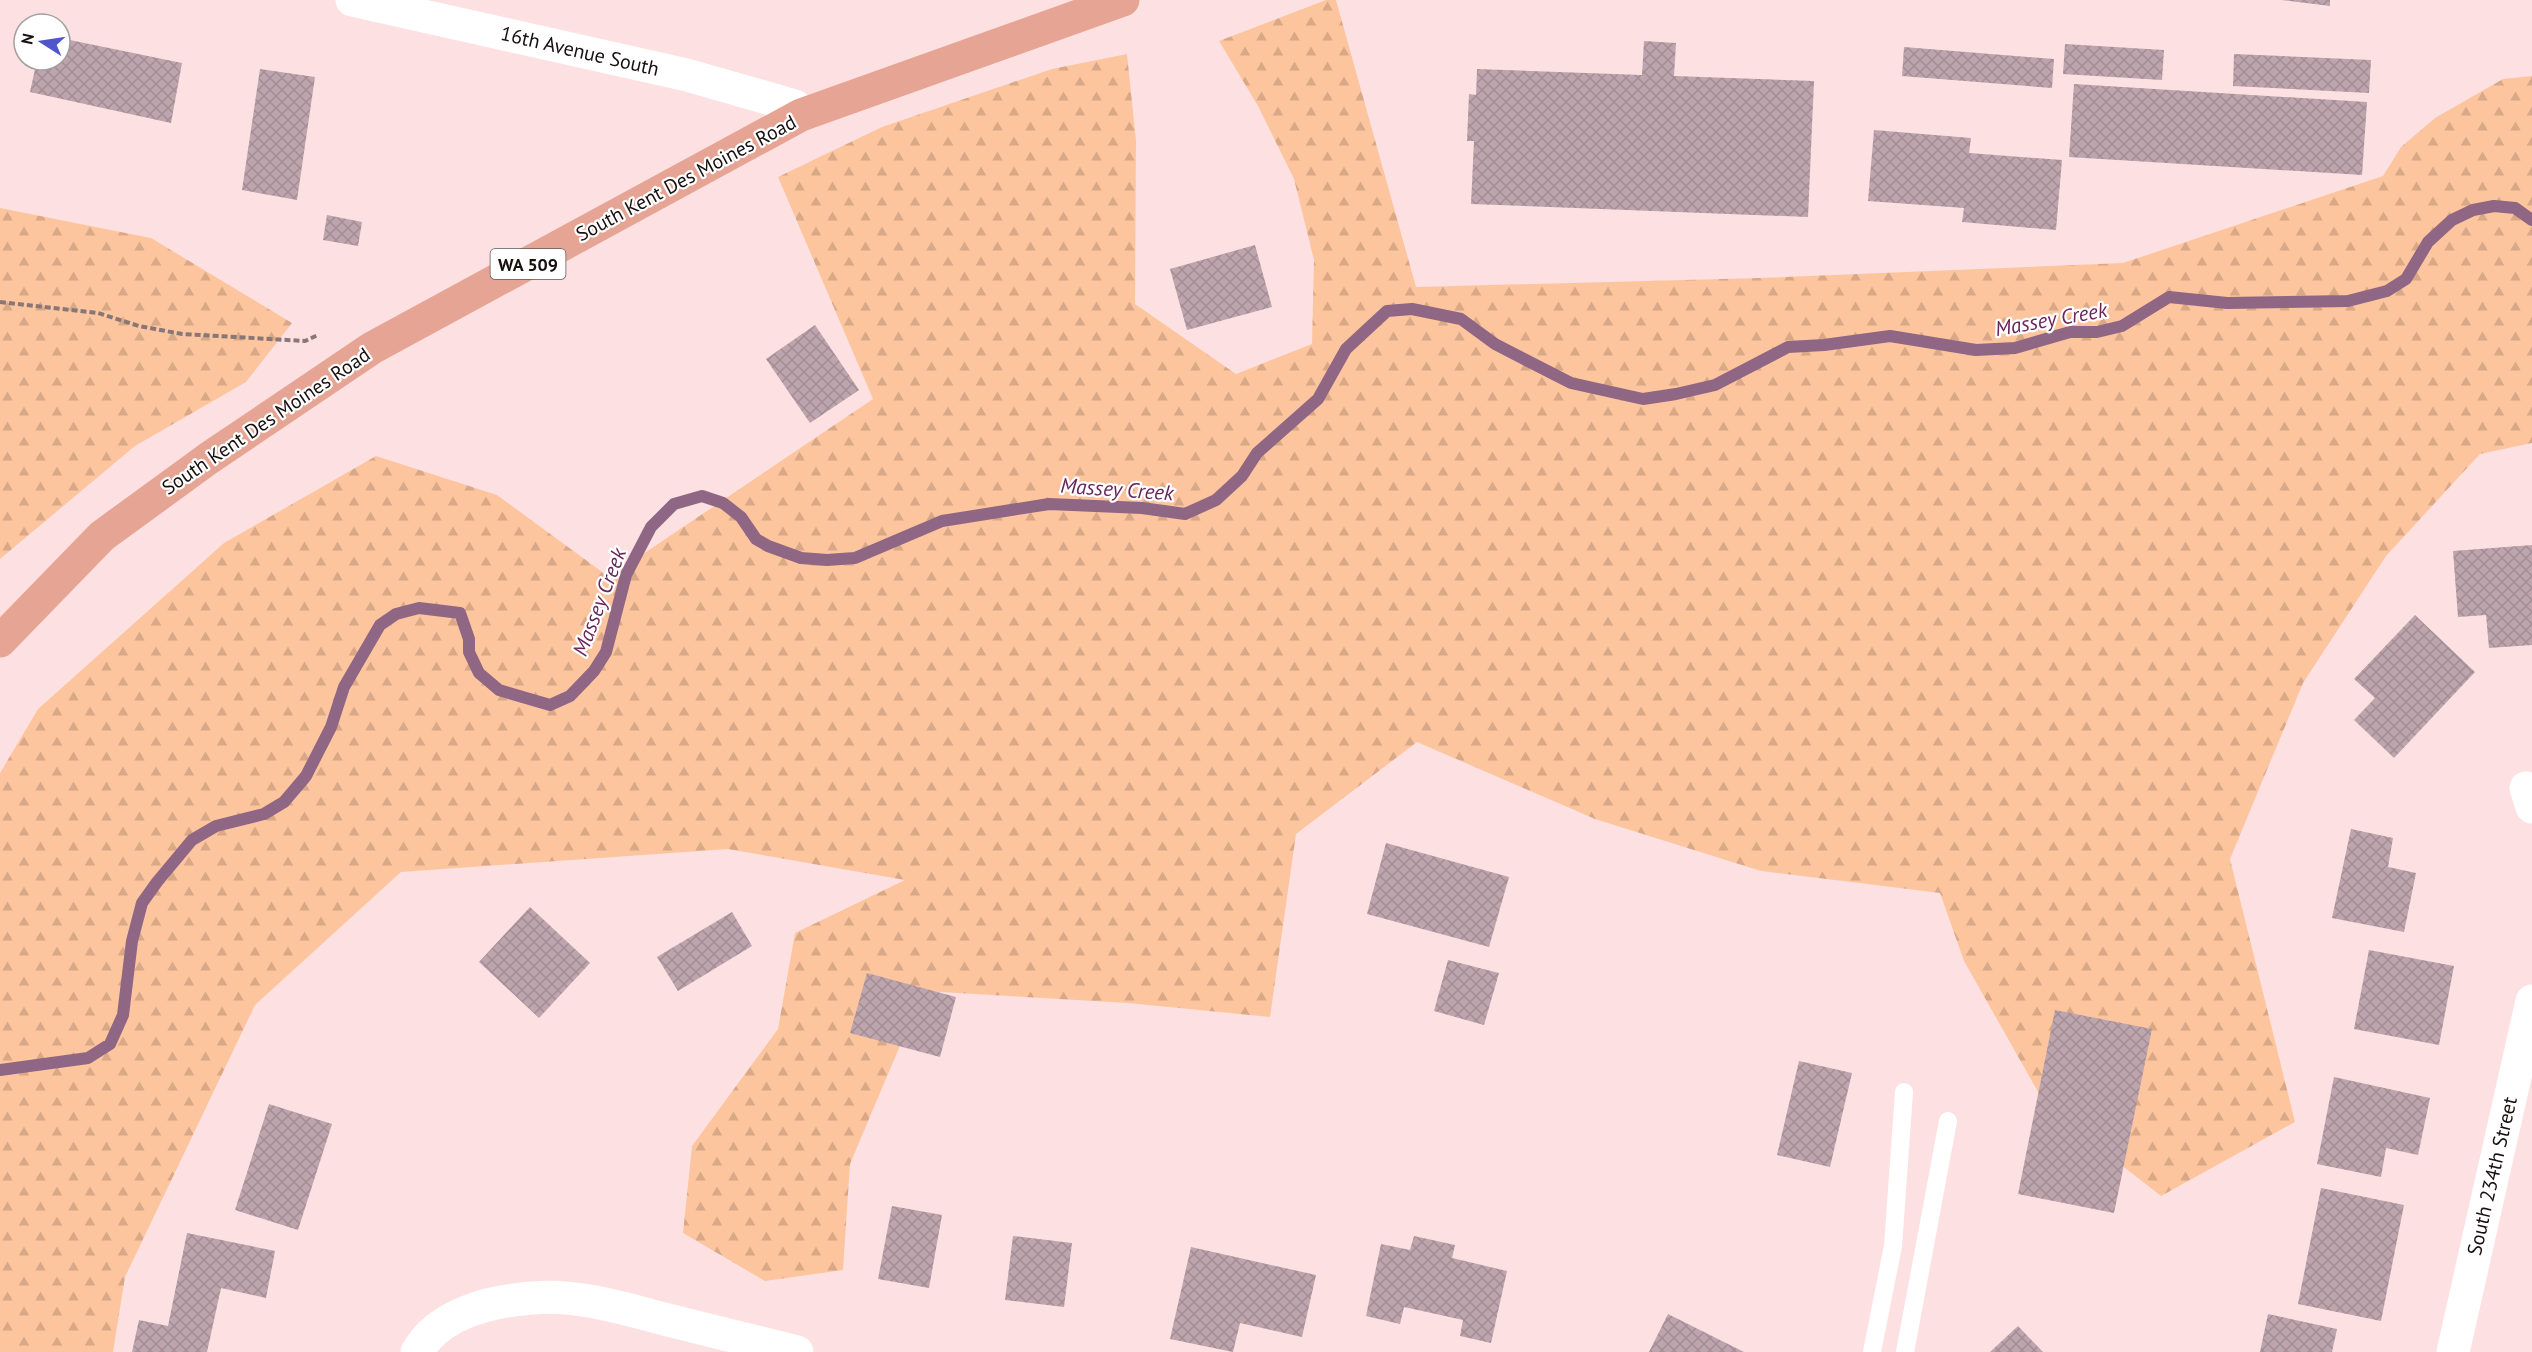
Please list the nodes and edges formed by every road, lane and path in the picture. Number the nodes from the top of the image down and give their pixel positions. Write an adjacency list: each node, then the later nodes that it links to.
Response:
1 (352, 0): 3 (street, 16th Avenue South)
2 (1123, 0): 3 (main road, South Kent Des Moines Road / WA 509)
3 (801, 115): 6 (main road, South Kent Des Moines Road / WA 509)
4 (0, 302): 5 (path)
5 (327, 331)
6 (0, 640)
7 (2532, 1001): 14 (street, South 234th Street)
8 (1904, 1092): 12 (lane)
9 (1948, 1120): 13 (lane)
10 (417, 1352): 11 (street)
11 (797, 1352)
12 (1872, 1352)
13 (1905, 1352)
14 (2452, 1352)

